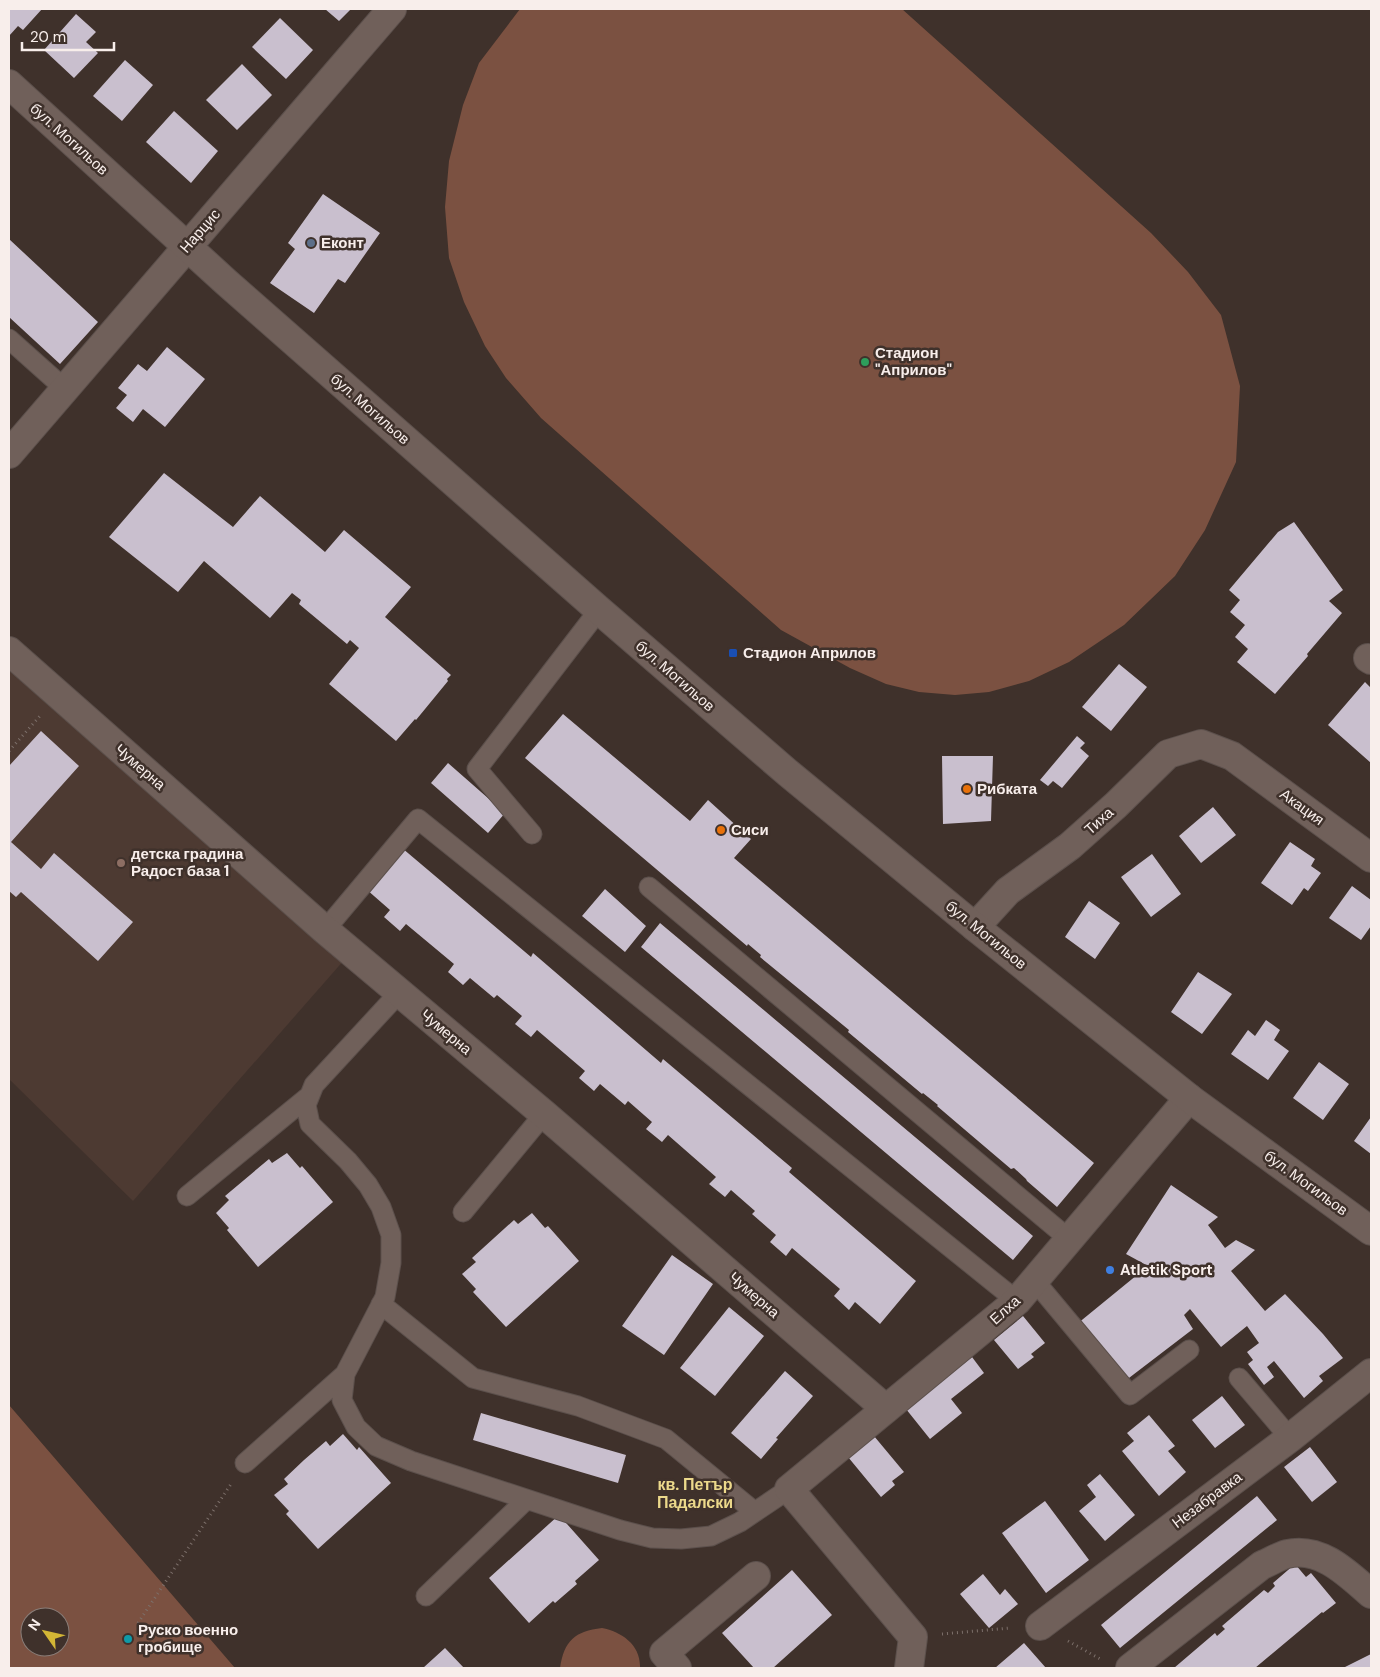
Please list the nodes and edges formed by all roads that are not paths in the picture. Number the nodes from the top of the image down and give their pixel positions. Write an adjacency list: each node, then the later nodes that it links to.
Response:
1 (392, 9): 3 (street, Нарцис)
2 (9, 84): 3 (street, бул. Могильов)
3 (187, 247): 5 (street, Нарцис); 7 (street, бул. Могильов)
4 (9, 339): 5 (lane)
5 (65, 389): 6 (street, Нарцис)
6 (9, 454)
7 (599, 610): 10 (lane); 13 (street, бул. Могильов)
8 (9, 651): 14 (street, Чумерна)
9 (1232, 756): 11 (street, Акация); 13 (street, Тиха)
10 (532, 834)
11 (1371, 858)
12 (649, 887): 22 (lane)
13 (975, 927): 17 (street, бул. Могильов)
14 (325, 930): 15 (street, Чумерна); 24 (lane)
15 (399, 993): 16 (lane); 18 (street, Чумерна)
16 (309, 1096): 19 (lane); 25 (lane)
17 (1189, 1098): 21 (street, бул. Могильов); 22 (street, Елха)
18 (544, 1114): 20 (lane); 30 (street, Чумерна)
19 (188, 1196)
20 (463, 1212)
21 (1371, 1231)
22 (1069, 1239): 23 (street, Елха)
23 (1034, 1280): 24 (street, Елха); 26 (lane)
24 (1017, 1301): 30 (street, Елха)
25 (381, 1304): 28 (lane); 35 (lane)
26 (1189, 1350)
27 (1371, 1373): 31 (street, Незабравка)
28 (345, 1374): 32 (lane); 34 (lane)
29 (1240, 1378): 31 (lane)
30 (886, 1409): 33 (street, Елха)
31 (1290, 1438): 39 (street, Незабравка)
32 (245, 1463)
33 (789, 1489): 35 (lane); 41 (street)
34 (526, 1500): 35 (lane); 38 (lane)
35 (755, 1512)
36 (756, 1576): 40 (street)
37 (1371, 1594): 42 (street)
38 (426, 1596)
39 (1040, 1626)
40 (677, 1668)
41 (909, 1668)
42 (1130, 1668)

